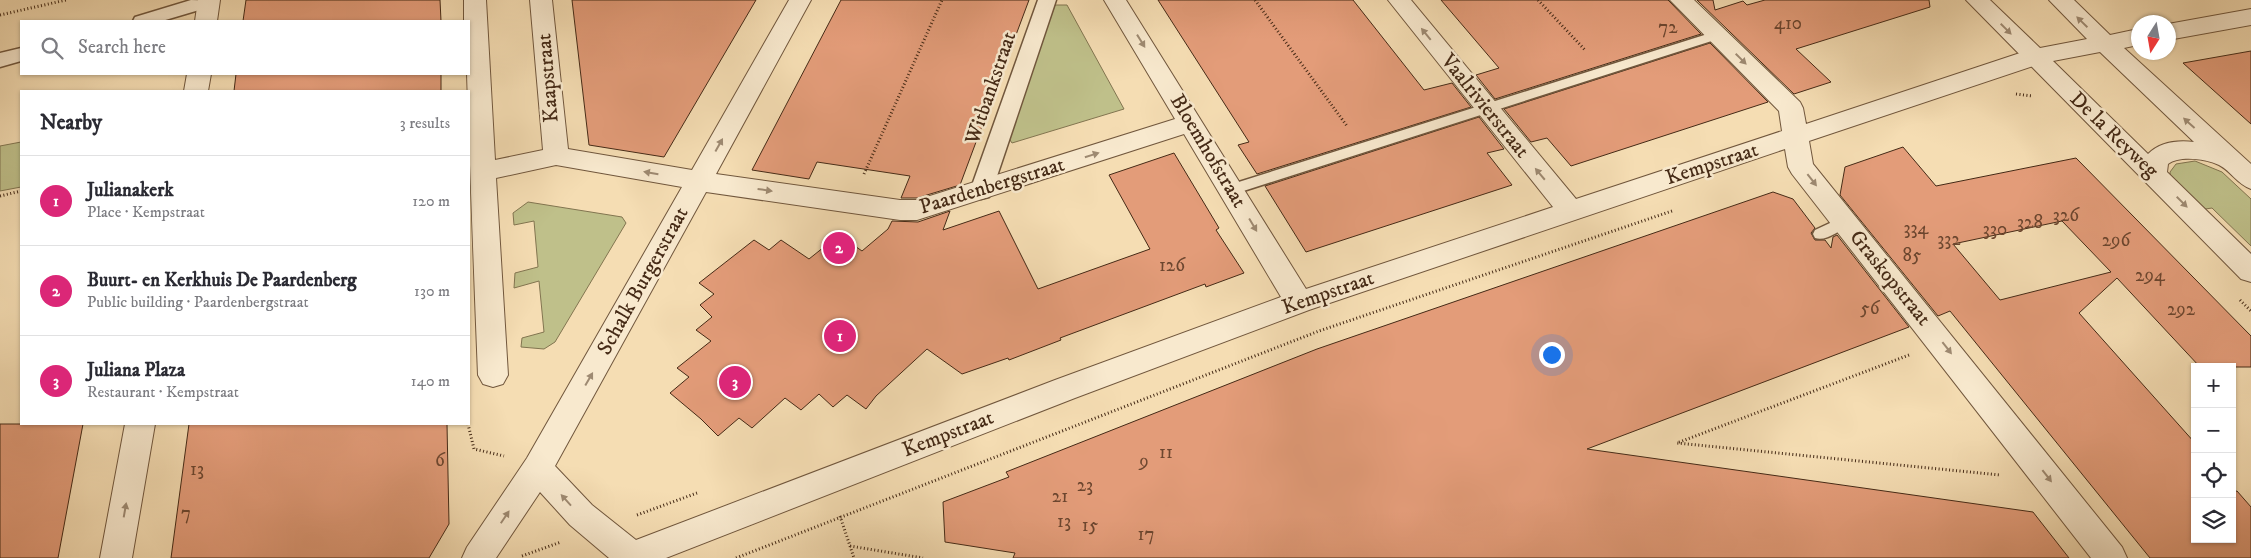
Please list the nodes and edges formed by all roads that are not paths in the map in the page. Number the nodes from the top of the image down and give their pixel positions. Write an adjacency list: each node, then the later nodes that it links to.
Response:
1 (475, 0): 27 (street)
2 (541, 0): 25 (street, Kaapstraat)
3 (800, 0): 30 (street, Schalk Burgerstraat, one-way to 3)
4 (1047, 0): 32 (street, Witbankstraat)
5 (1116, 0): 23 (street, Bloemhofstraat, one-way to 23)
6 (1398, 0): 22 (street, Vaalrivierstraat, one-way to 6)
7 (1977, 0): 18 (street, De la Reyweg, one-way to 18)
8 (2060, 0): 16 (street, one-way to 8)
9 (1687, 1): 14 (street, Graskopstraat)
10 (208, 7): 12 (street)
11 (2251, 16): 13 (street)
12 (147, 20)
13 (2176, 30)
14 (1717, 35): 22 (lane); 24 (street, Graskopstraat, one-way to 24)
15 (2131, 38): 16 (street, Kempstraat)
16 (2105, 44): 18 (street, Kempstraat); 26 (street, one-way to 16)
17 (20, 54): 19 (street)
18 (2034, 57): 24 (street, Kempstraat); 28 (street, De la Reyweg)
19 (0, 60)
20 (199, 75): 21 (street)
21 (196, 90)
22 (1485, 107): 31 (lane); 33 (street, Vaalrivierstraat, one-way to 22)
23 (1191, 122): 31 (street, Bloemhofstraat); 32 (street, Paardenbergstraat, one-way to 23)
24 (1798, 136): 33 (street, Kempstraat); 42 (street, Graskopstraat, one-way to 42)
25 (556, 156): 27 (street); 30 (street, one-way to 25)
26 (2230, 160): 28 (street); 29 (street)
27 (482, 172): 36 (street)
28 (2153, 174): 34 (street, De la Reyweg, one-way to 34)
29 (2251, 179)
30 (699, 181): 32 (street, Paardenbergstraat, one-way to 32); 38 (street, Schalk Burgerstraat, one-way to 30)
31 (1231, 190): 35 (street, Bloemhofstraat, one-way to 35)
32 (981, 191)
33 (1572, 211): 35 (street, Kempstraat)
34 (2251, 271)
35 (1299, 302): 39 (street, Kempstraat)
36 (493, 375)
37 (140, 425): 40 (street, one-way to 37)
38 (538, 468): 39 (street, Kempstraat, one-way to 38); 41 (street, Schalk Burgerstraat, one-way to 38)
39 (630, 557)
40 (116, 558)
41 (478, 558)
42 (2112, 558)

